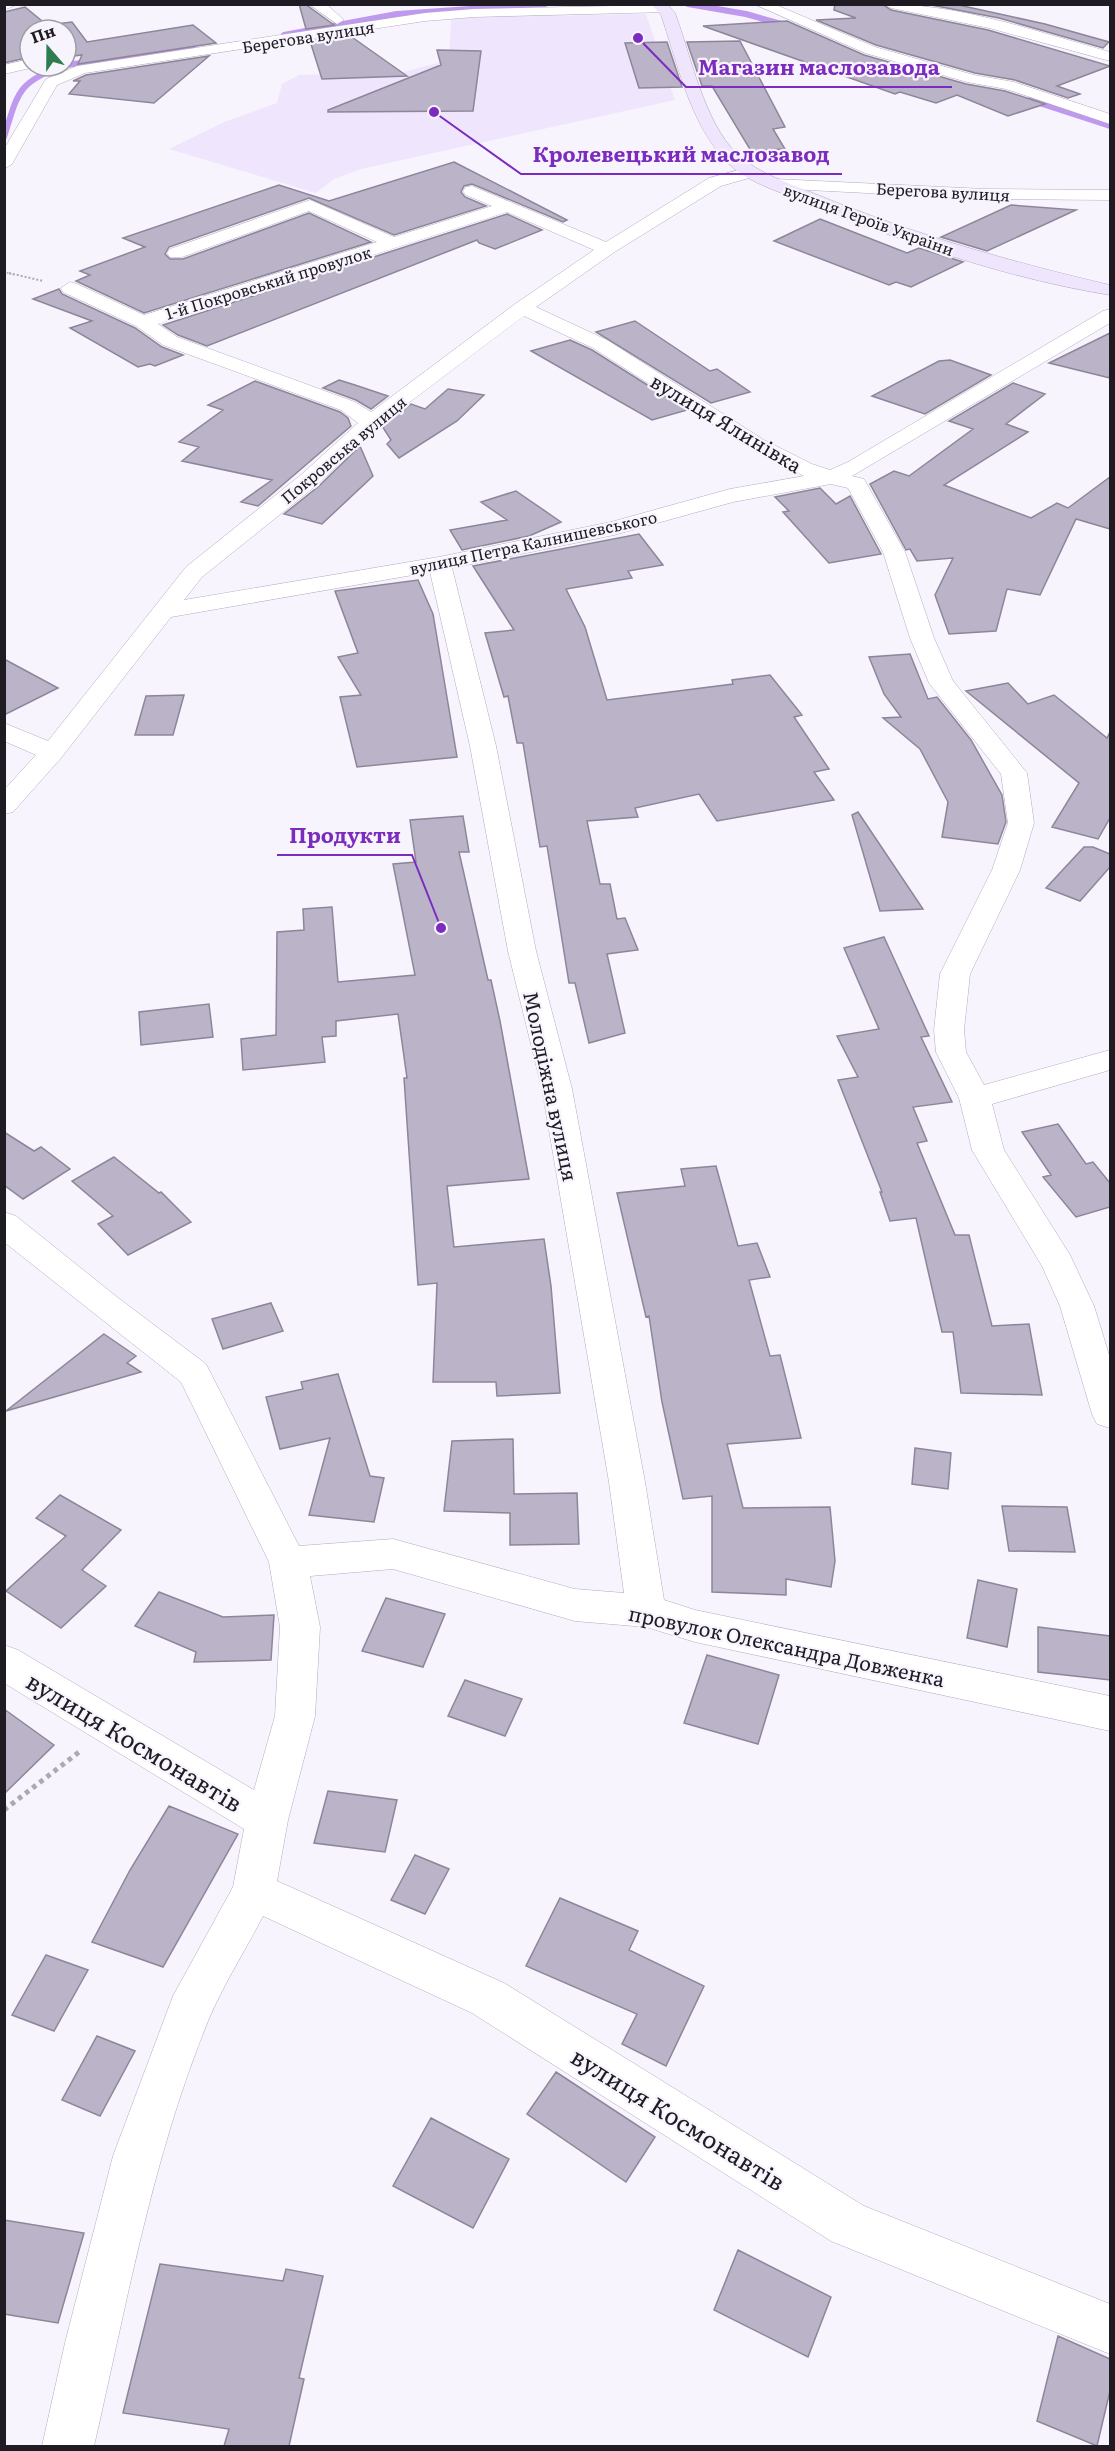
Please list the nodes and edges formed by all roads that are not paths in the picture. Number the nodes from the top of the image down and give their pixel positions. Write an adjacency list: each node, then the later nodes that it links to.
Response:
1 (11, 4): 5 (street)
2 (316, 4): 8 (street)
3 (761, 4): 11 (street)
4 (891, 4): 10 (street)
5 (4, 6)
6 (660, 7): 14 (street, Берегова вулиця); 15 (main road, вулиця Героїв України)
7 (355, 12): 8 (street, Берегова вулиця)
8 (337, 20): 9 (street, Берегова вулиця)
9 (78, 56)
10 (1110, 57)
11 (972, 79): 12 (street); 13 (street)
12 (1110, 119)
13 (1110, 135)
14 (4, 164)
15 (750, 172): 16 (main road, вулиця Героїв України); 21 (street, Покровська вулиця)
16 (775, 184): 18 (street, Берегова вулиця); 24 (main road, вулиця Героїв України)
17 (472, 191): 19 (street)
18 (1110, 195)
19 (506, 207): 20 (street, 1-й Покровський провулок); 21 (street)
20 (393, 243): 22 (street, 1-й Покровський провулок); 27 (street, 1-й Покровський провулок)
21 (607, 249): 25 (street, Покровська вулиця)
22 (176, 254)
23 (70, 288): 27 (street)
24 (1110, 290)
25 (522, 308): 28 (street, Покровська вулиця); 29 (street, вулиця Ялинівка)
26 (1110, 315): 29 (street, вулиця Петра Калнишевського)
27 (143, 322): 28 (street)
28 (371, 422): 31 (street, Покровська вулиця)
29 (831, 477): 30 (street, вулиця Петра Калнишевського); 36 (street, вулиця Ялинівка)
30 (439, 564): 31 (street, вулиця Петра Калнишевського); 40 (street, Молодіжна вулиця)
31 (163, 611): 33 (street, Покровська вулиця)
32 (4, 731): 33 (street)
33 (52, 753): 34 (street, Покровська вулиця)
34 (4, 806)
35 (1110, 1060): 36 (street)
36 (975, 1098): 38 (street, вулиця Ялинівка)
37 (4, 1224): 39 (street)
38 (1110, 1414)
39 (288, 1562): 40 (street, провулок Олександра Довженка); 43 (street)
40 (646, 1611): 42 (street, провулок Олександра Довженка)
41 (4, 1662): 43 (street, вулиця Космонавтів)
42 (1110, 1714)
43 (267, 1820): 44 (street)
44 (254, 1891): 45 (street, вулиця Космонавтів); 46 (street)
45 (1110, 2329)
46 (68, 2446)

